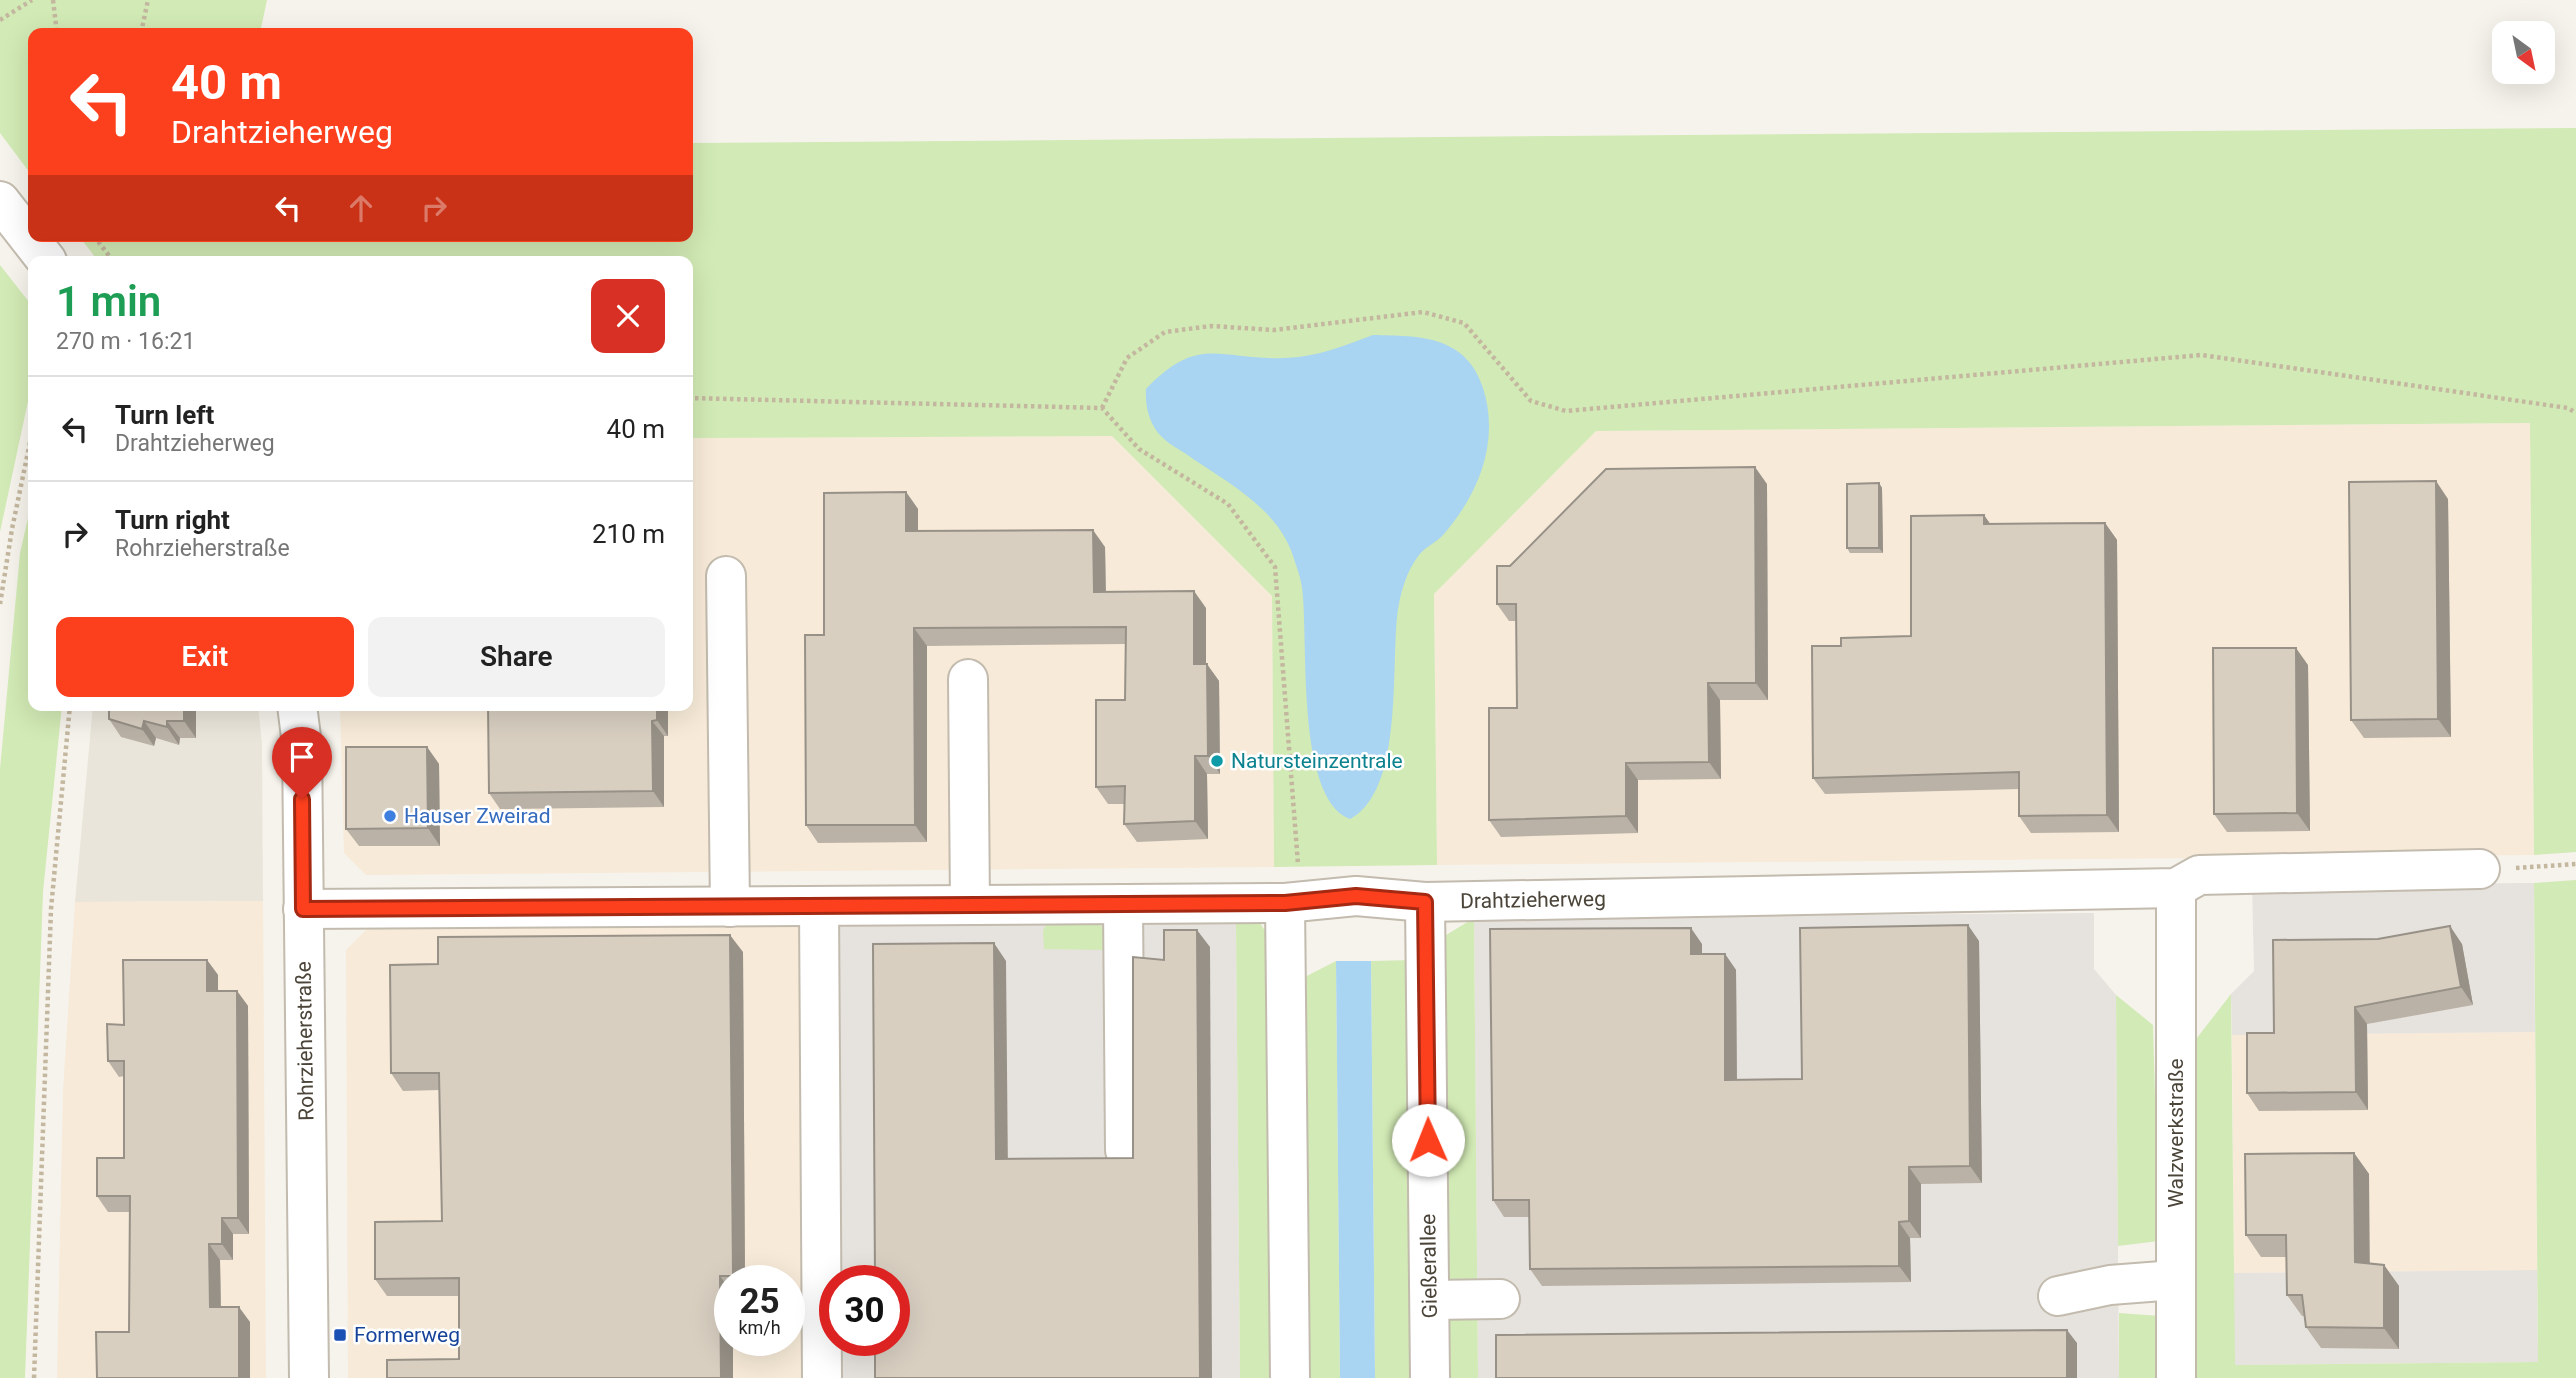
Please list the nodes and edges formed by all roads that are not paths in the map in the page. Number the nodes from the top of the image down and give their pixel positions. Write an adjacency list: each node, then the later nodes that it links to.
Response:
1 (0, 201): 2 (street)
2 (28, 237)
3 (32, 242): 4 (street)
4 (43, 256)
5 (726, 576): 15 (street)
6 (968, 678): 13 (street)
7 (298, 711): 16 (street, Rohrzieherstraße)
8 (2480, 869): 9 (street)
9 (2176, 888): 10 (street, Drahtzieherweg); 18 (street, Walzwerkstraße)
10 (1425, 902): 11 (street, Drahtzieherweg); 21 (street, Gießerallee)
11 (1285, 903): 12 (street, Drahtzieherweg); 24 (street)
12 (1123, 904): 13 (street, Drahtzieherweg); 17 (street)
13 (970, 905): 14 (street, Drahtzieherweg)
14 (819, 906): 15 (street, Drahtzieherweg); 23 (street)
15 (730, 907): 16 (street, Drahtzieherweg)
16 (303, 909): 22 (street, Rohrzieherstraße)
17 (1125, 1150)
18 (2175, 1280): 19 (street); 26 (street, Walzwerkstraße)
19 (2058, 1296)
20 (1500, 1299): 21 (street)
21 (1430, 1300): 25 (street, Gießerallee)
22 (309, 1378)
23 (822, 1378)
24 (1290, 1378)
25 (1430, 1378)
26 (2176, 1378)

